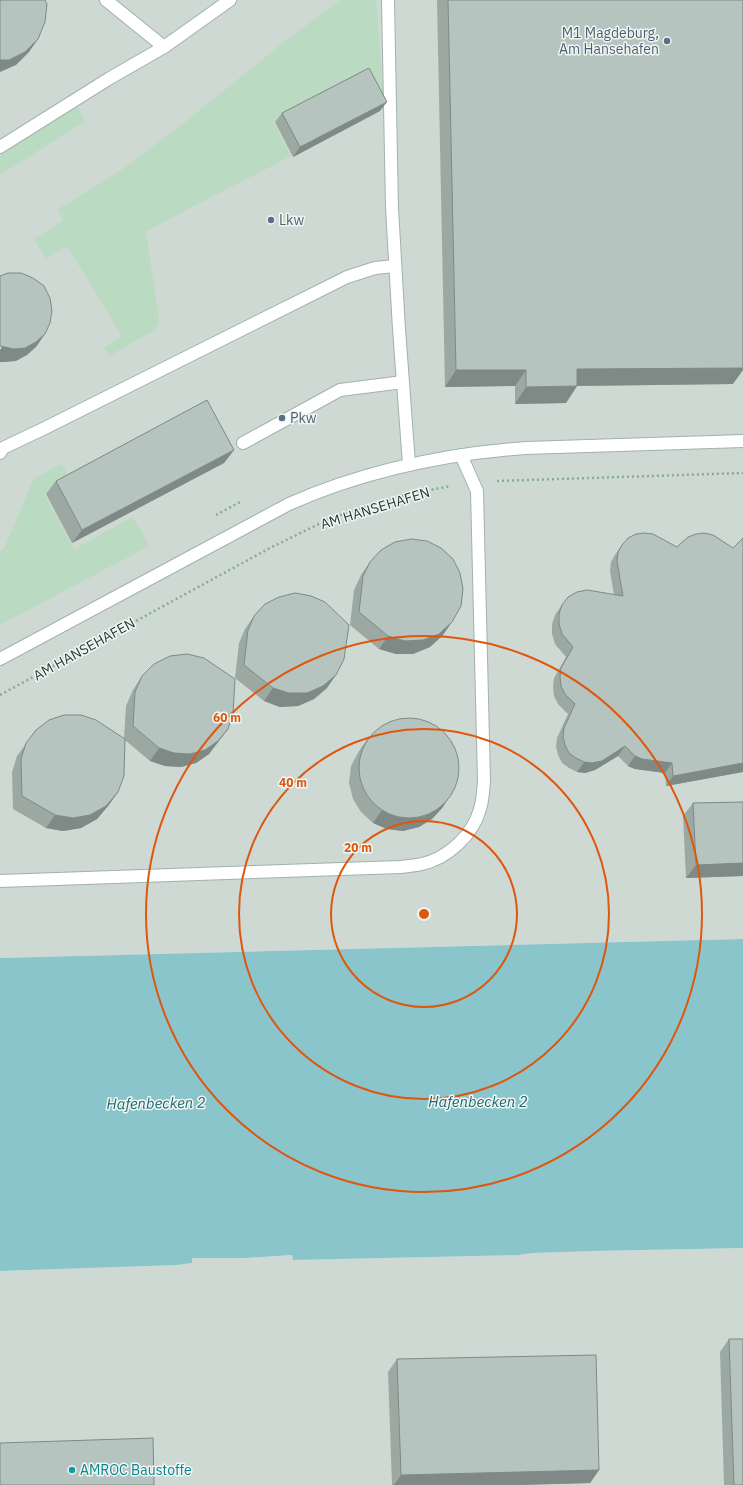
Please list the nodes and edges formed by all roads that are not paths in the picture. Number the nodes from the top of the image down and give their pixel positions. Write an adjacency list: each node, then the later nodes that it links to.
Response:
1 (106, 0): 4 (street)
2 (230, 0): 4 (street)
3 (388, 0): 6 (street)
4 (164, 47): 5 (street)
5 (0, 147)
6 (395, 266): 7 (street); 10 (street)
7 (403, 382): 9 (street); 12 (street)
8 (743, 441): 11 (street)
9 (243, 443)
10 (0, 453)
11 (461, 455): 12 (street); 14 (street)
12 (409, 464): 13 (street)
13 (0, 659)
14 (0, 881)

